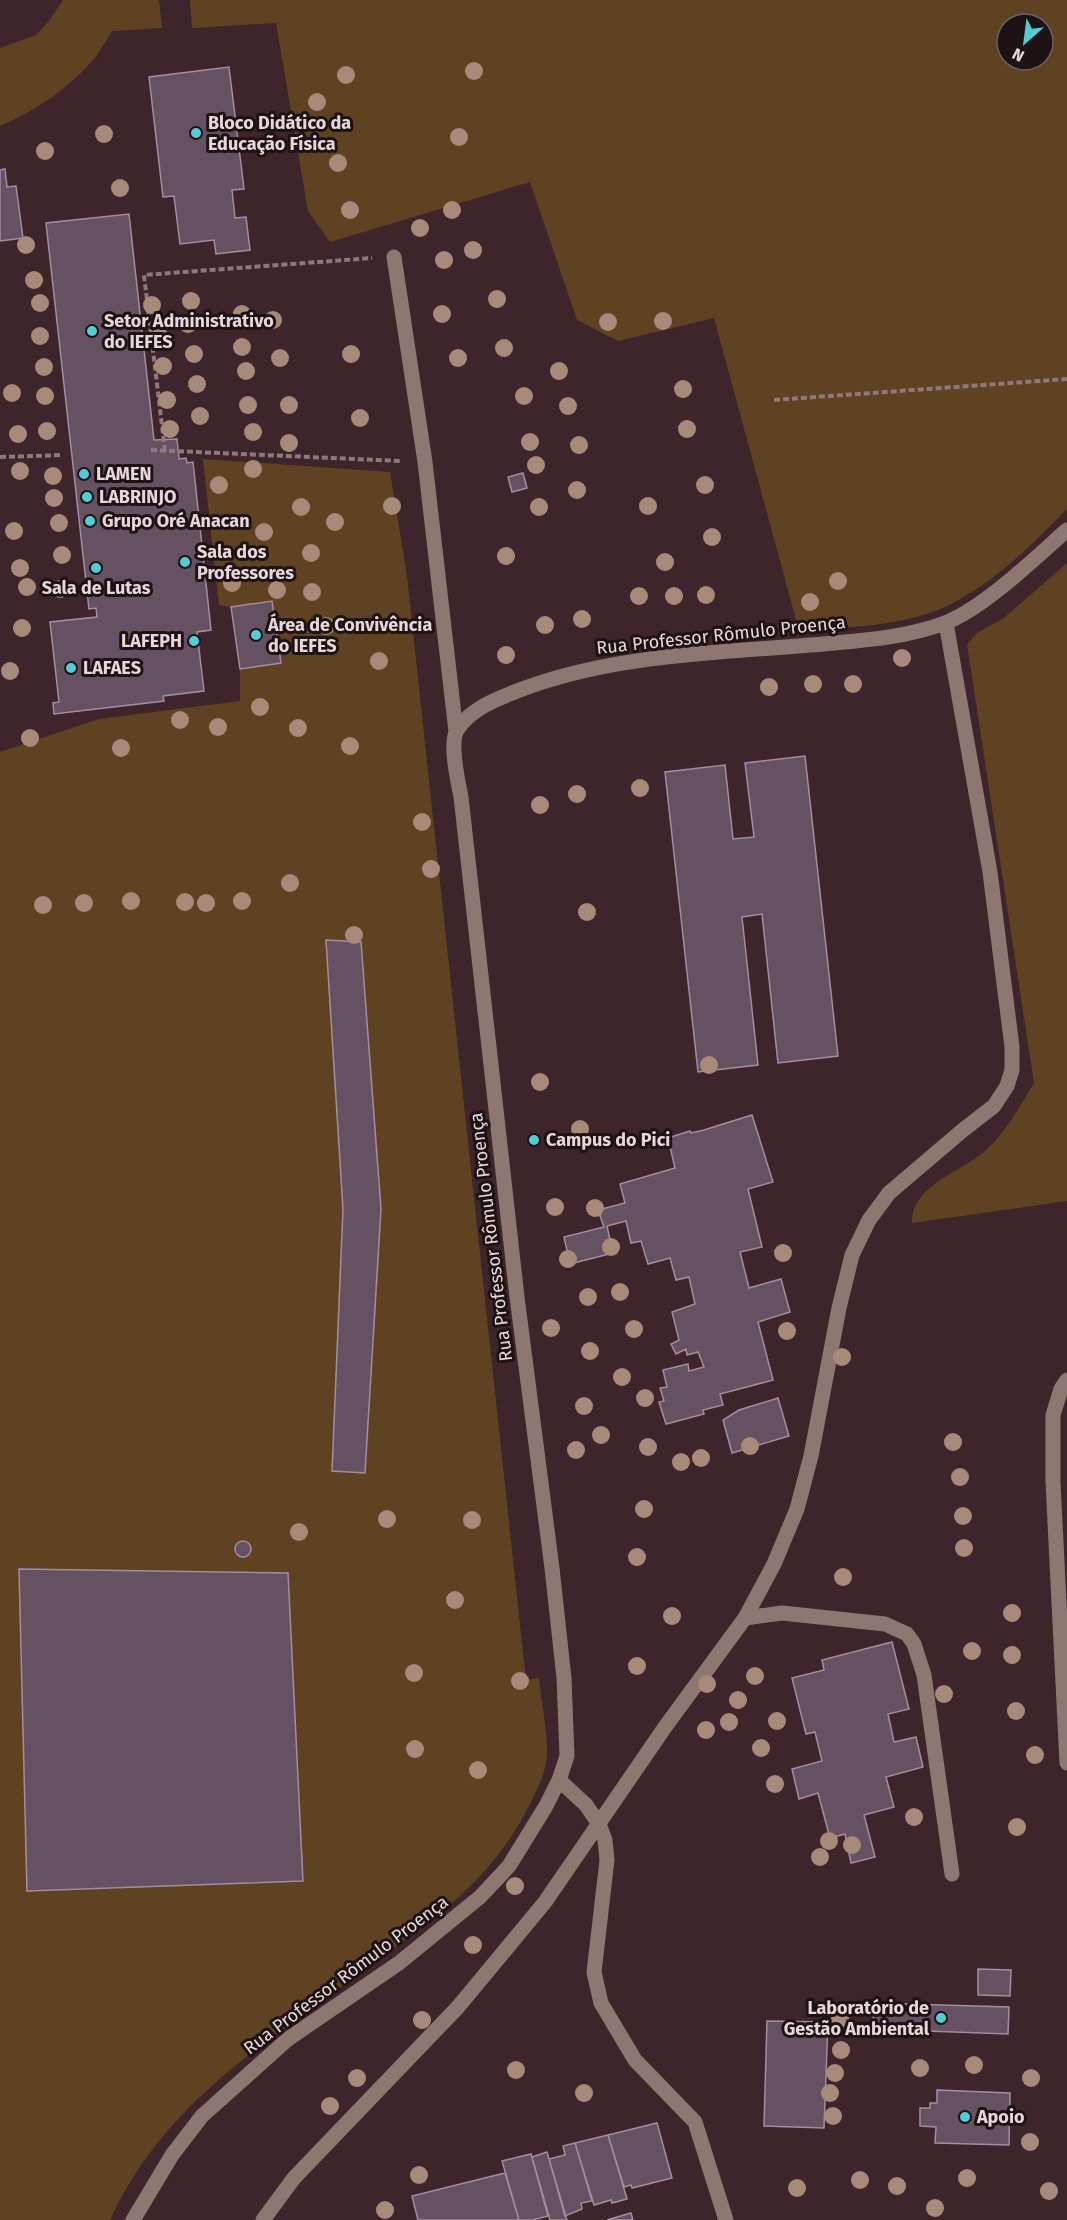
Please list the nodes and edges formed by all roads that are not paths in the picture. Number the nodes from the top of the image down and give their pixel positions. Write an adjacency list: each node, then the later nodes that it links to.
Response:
1 (394, 257): 4 (street)
2 (1067, 530): 3 (street, Rua Professor Rômulo Proença)
3 (946, 623): 4 (street, Rua Professor Rômulo Proença); 6 (street)
4 (456, 732): 8 (street, Rua Professor Rômulo Proença)
5 (1067, 1380): 7 (street)
6 (744, 1617): 9 (street); 10 (street)
7 (1067, 1763)
8 (559, 1780): 9 (street); 11 (street, Rua Professor Rômulo Proença)
9 (599, 1824): 12 (street); 13 (street)
10 (952, 1874)
11 (134, 2220)
12 (263, 2220)
13 (726, 2220)

